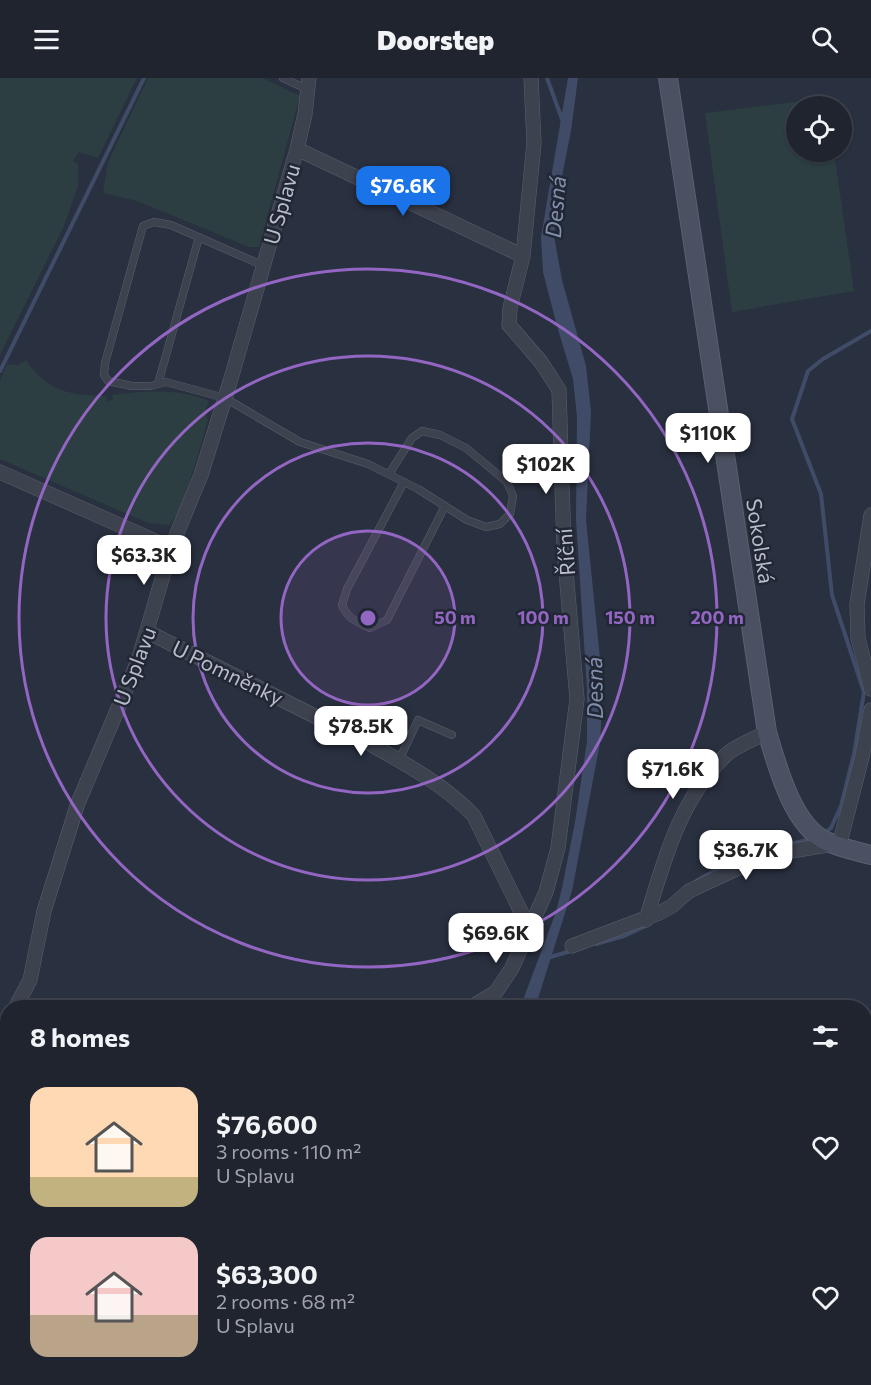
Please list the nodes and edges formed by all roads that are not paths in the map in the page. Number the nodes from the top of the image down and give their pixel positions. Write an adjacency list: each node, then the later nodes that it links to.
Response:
1 (283, 78): 4 (lane, U Splavu)
2 (531, 78): 7 (street, Říční)
3 (668, 78): 20 (street, Sokolská)
4 (309, 84): 5 (street, U Splavu)
5 (297, 149): 7 (street, U Splavu); 8 (street, U Splavu)
6 (199, 237): 8 (lane); 9 (lane); 9 (lane)
7 (522, 256): 26 (street, Říční)
8 (264, 266): 10 (street, U Splavu)
9 (158, 384): 10 (lane)
10 (225, 398): 12 (lane); 16 (street, U Splavu)
11 (0, 471): 16 (street)
12 (389, 474): 13 (lane); 14 (lane)
13 (404, 482): 14 (lane); 14 (lane)
14 (445, 506)
15 (871, 515): 18 (street)
16 (171, 548): 17 (street, U Splavu)
17 (148, 632): 22 (street, U Pomněnky); 28 (street, U Splavu)
18 (871, 689)
19 (871, 710): 23 (street)
20 (767, 732): 23 (street, Sokolská); 25 (street)
21 (452, 735): 22 (lane)
22 (399, 760): 26 (street, U Pomněnky)
23 (832, 843): 24 (street, Sokolská); 25 (street)
24 (871, 855)
25 (652, 917): 27 (street)
26 (530, 930): 29 (street, Říční)
27 (572, 946)
28 (19, 1000)
29 (483, 1000)

